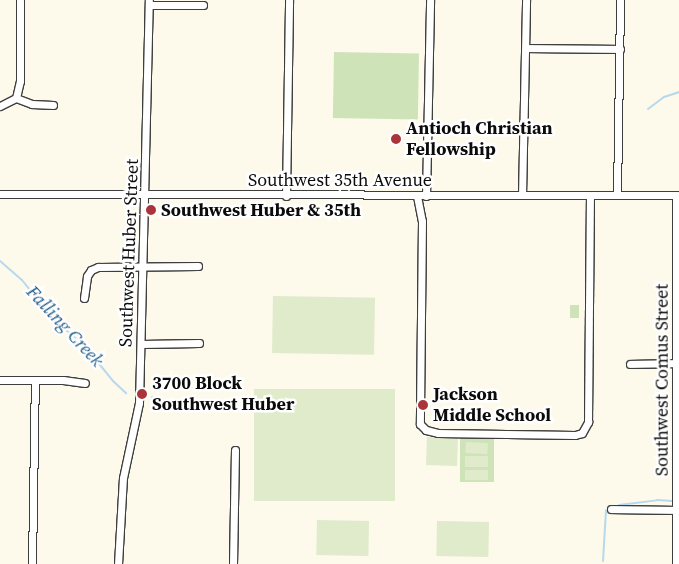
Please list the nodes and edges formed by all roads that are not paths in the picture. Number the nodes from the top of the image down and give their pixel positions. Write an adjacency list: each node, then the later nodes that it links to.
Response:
1 (20, 0): 10 (street)
2 (289, 0): 19 (street)
3 (430, 0): 21 (street)
4 (526, 0): 8 (street)
5 (620, 0): 9 (street)
6 (149, 2): 7 (street); 14 (street, Southwest Huber Street)
7 (203, 5)
8 (526, 48): 9 (street); 15 (street)
9 (620, 49): 17 (street)
10 (16, 98): 11 (street); 12 (street)
11 (54, 105)
12 (0, 106)
13 (0, 194): 14 (street, Southwest 35th Avenue)
14 (146, 194): 19 (street, Southwest 35th Avenue); 23 (street, Southwest Huber Street)
15 (522, 195): 16 (street, Southwest 35th Avenue); 21 (street, Southwest 35th Avenue)
16 (590, 195): 17 (street, Southwest 35th Avenue); 20 (street)
17 (617, 195): 18 (street, Southwest 35th Avenue)
18 (678, 195): 27 (street, Southwest Comus Street)
19 (286, 196): 20 (street, Southwest 35th Avenue)
20 (417, 196): 21 (street, Southwest 35th Avenue)
21 (426, 196)
22 (198, 266): 23 (street)
23 (144, 267): 24 (street); 26 (street, Southwest Huber Street)
24 (84, 298)
25 (199, 343): 26 (street)
26 (141, 344): 36 (street, Southwest Huber Street)
27 (678, 363): 28 (street); 34 (street, Southwest Comus Street)
28 (630, 364)
29 (0, 380): 30 (street)
30 (35, 380): 31 (street); 35 (street)
31 (84, 383)
32 (235, 450): 37 (street)
33 (611, 509): 34 (street)
34 (676, 510): 38 (street, Southwest Comus Street)
35 (32, 564)
36 (118, 564)
37 (233, 564)
38 (676, 564)

